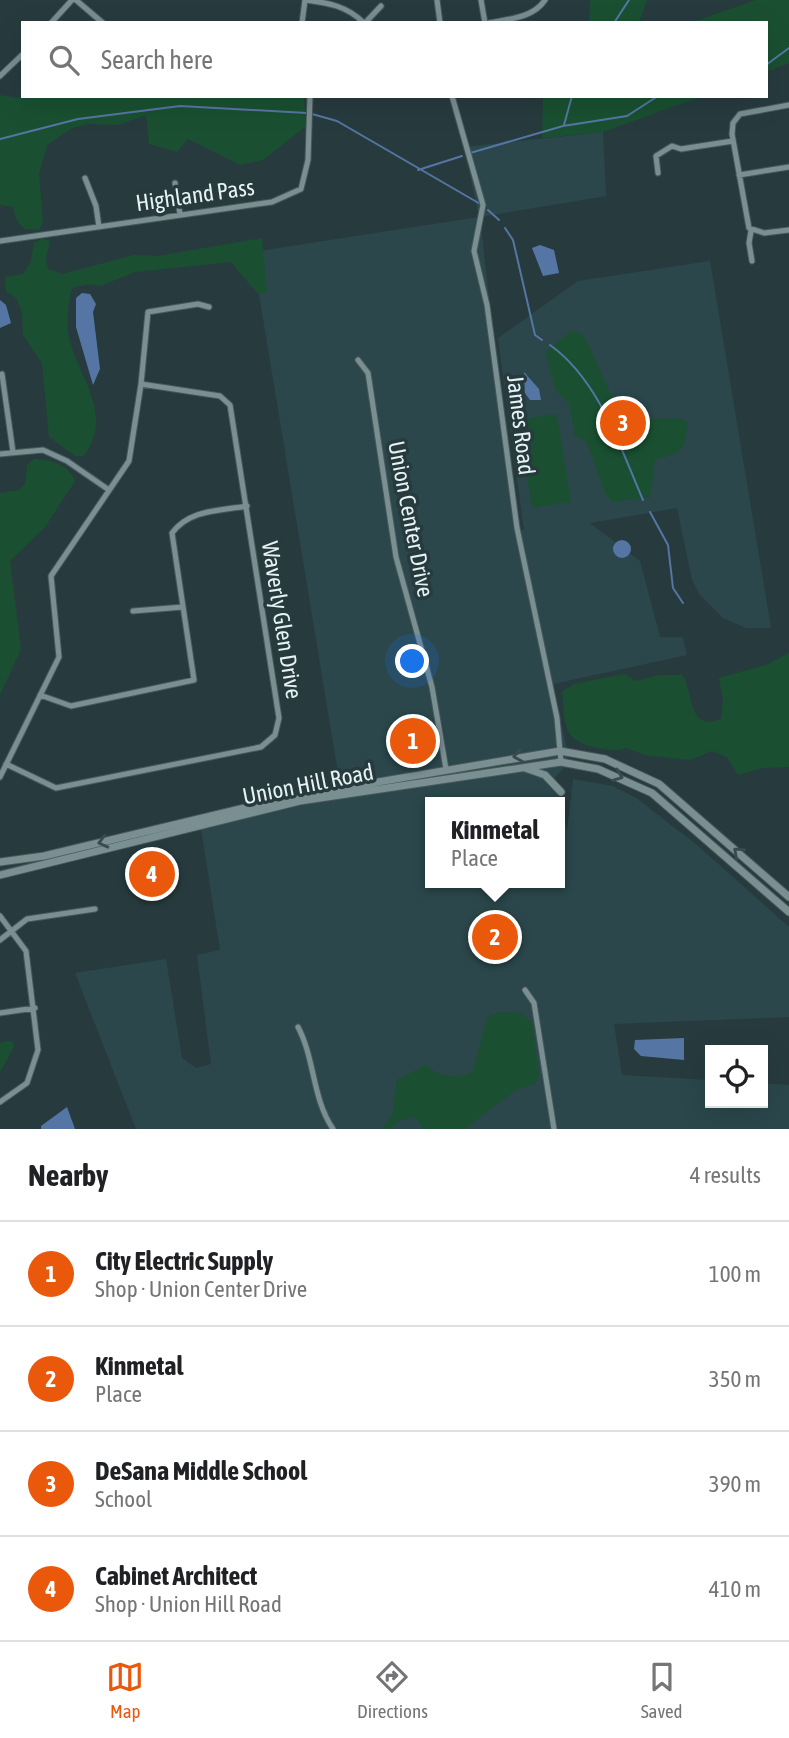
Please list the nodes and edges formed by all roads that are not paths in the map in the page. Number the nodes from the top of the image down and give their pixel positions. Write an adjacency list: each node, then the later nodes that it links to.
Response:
1 (74, 0): 7 (street); 8 (street)
2 (305, 0): 9 (street); 10 (street)
3 (437, 0): 12 (street)
4 (481, 0): 13 (street)
5 (545, 0): 14 (street)
6 (381, 6): 11 (street)
7 (53, 21)
8 (100, 21)
9 (302, 21)
10 (363, 21)
11 (367, 21)
12 (440, 21)
13 (486, 21)
14 (500, 21)
15 (21, 56): 16 (street)
16 (0, 76)
17 (310, 98): 26 (street, Highland Pass)
18 (453, 98): 43 (street, James Road)
19 (789, 106): 20 (street)
20 (733, 141): 22 (street); 23 (street)
21 (789, 167): 23 (street)
22 (658, 173)
23 (739, 175): 29 (street)
24 (85, 178): 27 (street)
25 (175, 183): 26 (street)
26 (180, 214): 27 (street, Highland Pass)
27 (99, 227): 30 (street, Highland Pass)
28 (789, 229): 29 (street)
29 (751, 231): 31 (street)
30 (0, 241)
31 (751, 261)
32 (209, 307): 35 (street)
33 (358, 360): 47 (street, Union Center Drive)
34 (2, 374): 36 (street)
35 (141, 384): 38 (street); 39 (street, Waverly Glen Drive)
36 (13, 452): 37 (street); 38 (street)
37 (0, 454)
38 (109, 490): 42 (street)
39 (247, 506): 40 (street); 45 (street, Waverly Glen Drive)
40 (183, 607): 41 (street); 42 (street)
41 (133, 611)
42 (40, 695): 45 (street)
43 (560, 751): 44 (street, James Road); 47 (street, Union Hill Road, one-way to 47); 52 (street, Union Hill Road, one-way to 43)
44 (561, 762): 46 (street, Union Hill Road); 54 (street, Union Hill Road, one-way to 54)
45 (6, 764): 48 (street)
46 (521, 766): 49 (street); 51 (street, Union Hill Road)
47 (446, 769): 50 (street, Union Hill Road, one-way to 50)
48 (0, 777)
49 (561, 792)
50 (0, 862)
51 (0, 875)
52 (789, 897)
53 (95, 909): 56 (street)
54 (789, 912)
55 (0, 916): 56 (street)
56 (11, 931): 57 (street); 59 (street)
57 (0, 940)
58 (525, 990): 64 (street)
59 (35, 1008): 60 (street); 62 (street)
60 (0, 1013)
61 (298, 1027): 63 (street)
62 (0, 1102)
63 (333, 1129)
64 (554, 1129)

